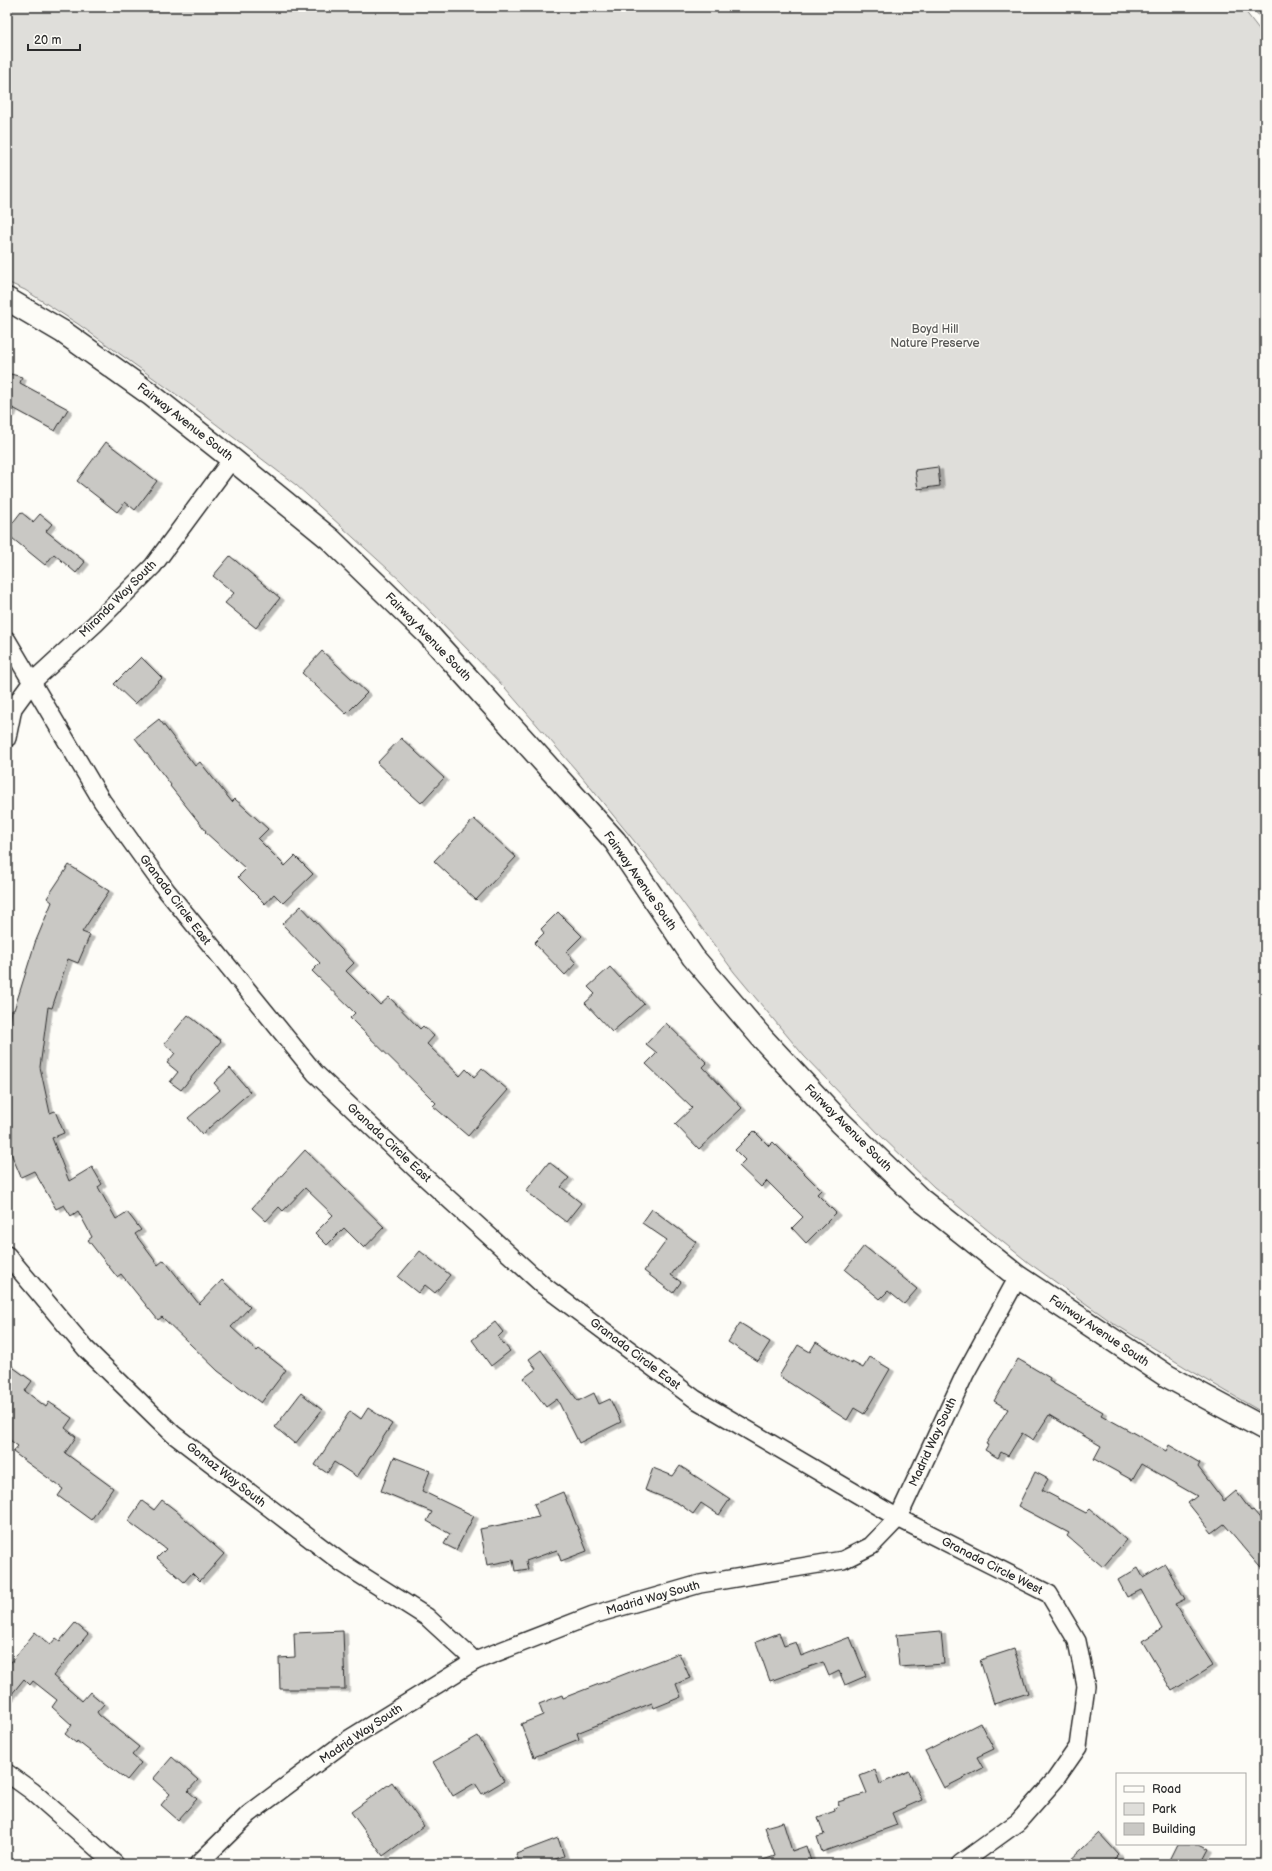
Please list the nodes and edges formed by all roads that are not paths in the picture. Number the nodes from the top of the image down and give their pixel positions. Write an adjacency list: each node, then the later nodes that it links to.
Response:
1 (7, 299): 2 (street, Fairway Avenue South)
2 (232, 459): 4 (street, Miranda Way South); 7 (street, Fairway Avenue South)
3 (7, 640): 4 (street, Granada Circle East)
4 (32, 682): 5 (street, Miranda Way South); 9 (street, Granada Circle East)
5 (7, 738)
6 (7, 1255): 10 (street, Gomaz Way South)
7 (1018, 1277): 8 (street, Fairway Avenue South); 9 (street, Madrid Way South)
8 (1265, 1429)
9 (898, 1518): 10 (street, Madrid Way South); 14 (street, Granada Circle West)
10 (475, 1661): 13 (street, Madrid Way South)
11 (7, 1773): 12 (street)
12 (115, 1864)
13 (198, 1864)
14 (960, 1864)

